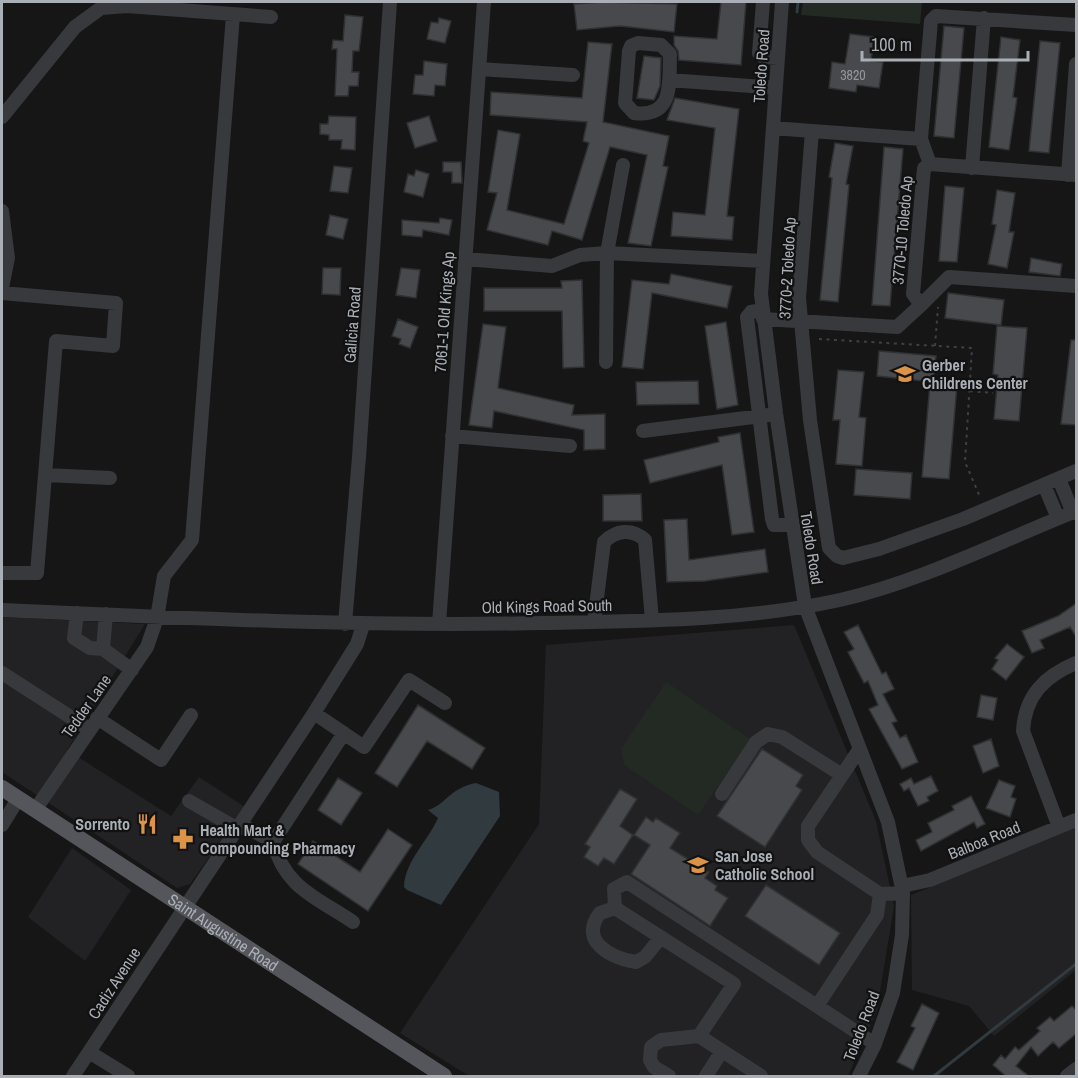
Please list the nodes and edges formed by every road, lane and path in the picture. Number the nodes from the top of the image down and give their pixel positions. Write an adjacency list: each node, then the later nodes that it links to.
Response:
1 (390, 2): 61 (street, Galicia Road)
2 (484, 2): 11 (street, 7061-1 Old Kings Ap)
3 (763, 2): 9 (street)
4 (782, 2): 9 (street, Toledo Road)
5 (233, 15): 6 (street); 15 (street); 58 (street, Tedder Lane)
6 (271, 17)
7 (984, 18): 8 (street); 18 (street); 21 (street)
8 (1077, 25)
9 (778, 58): 14 (street, Toledo Road)
10 (1077, 64): 22 (street)
11 (479, 69): 12 (street); 25 (street, 7061-1 Old Kings Ap)
12 (573, 75)
13 (669, 80): 13 (street); 14 (street)
14 (776, 88): 16 (street, Toledo Road)
15 (2, 117)
16 (773, 128): 17 (street); 26 (street, Toledo Road)
17 (812, 131): 18 (street); 33 (street, 3770-2 Toledo Ap)
18 (921, 139): 19 (street, 3770-10 Toledo Ap)
19 (930, 164): 21 (street); 30 (street, 3770-10 Toledo Ap)
20 (623, 165): 24 (street)
21 (972, 168): 22 (street)
22 (1072, 175)
23 (2, 211): 28 (street)
24 (607, 253): 25 (street); 26 (street); 36 (street)
25 (465, 259): 42 (street, 7061-1 Old Kings Ap)
26 (763, 261): 32 (street, Toledo Road)
27 (1077, 286): 30 (street, 3770-10 Toledo Ap)
28 (2, 288)
29 (2, 293): 45 (street)
30 (921, 304): 33 (street)
31 (938, 306): 35 (path)
32 (763, 314): 33 (street); 39 (street, Toledo Road); 40 (street)
33 (799, 321): 49 (street, 3770-2 Toledo Ap)
34 (819, 339): 35 (path)
35 (934, 346): 37 (path)
36 (606, 362)
37 (970, 391): 38 (path); 49 (path)
38 (993, 393)
39 (776, 414): 40 (street); 52 (street, Toledo Road)
40 (760, 416): 41 (street); 52 (street)
41 (643, 431)
42 (452, 436): 43 (street); 62 (street, 7061-1 Old Kings Ap)
43 (570, 446)
44 (1077, 471): 47 (street, 3770-2 Toledo Ap)
45 (45, 474): 46 (street); 53 (street)
46 (110, 478)
47 (1059, 478): 48 (street, 3770-2 Toledo Ap); 50 (street)
48 (1044, 485): 49 (street, 3770-2 Toledo Ap); 51 (street)
49 (985, 510)
50 (1075, 512): 51 (street, Old Kings Road South)
51 (1058, 518): 54 (street, Old Kings Road South)
52 (792, 525): 54 (street, Toledo Road)
53 (2, 573)
54 (805, 606): 59 (street, Old Kings Road South); 73 (street, Toledo Road)
55 (2, 610): 56 (street, Old Kings Road South)
56 (77, 613): 57 (street, Old Kings Road South); 64 (street)
57 (106, 614): 58 (street, Old Kings Road South); 64 (street)
58 (157, 618): 61 (street, Old Kings Road South); 66 (street, Tedder Lane)
59 (652, 620): 60 (street, Old Kings Road South); 60 (street)
60 (594, 622): 62 (street, Old Kings Road South)
61 (345, 624): 63 (street, Old Kings Road South)
62 (439, 624): 63 (street, Old Kings Road South)
63 (363, 625): 69 (street)
64 (103, 649): 66 (street)
65 (1077, 663): 83 (street)
66 (132, 669): 71 (street, Tedder Lane)
67 (2, 673): 71 (street)
68 (445, 703): 72 (street)
69 (314, 713): 72 (street); 82 (street)
70 (191, 715): 71 (street)
71 (93, 724): 79 (street, Tedder Lane)
72 (344, 733): 84 (street)
73 (859, 750): 74 (street); 85 (street, Toledo Road)
74 (842, 775): 76 (street); 86 (street)
75 (2, 788): 77 (main road, Saint Augustine Road)
76 (722, 794)
77 (18, 799): 79 (main road, Saint Augustine Road); 81 (street)
78 (189, 801): 82 (street)
79 (35, 810): 87 (main road, Saint Augustine Road)
80 (1077, 820): 83 (street, Balboa Road)
81 (2, 825)
82 (239, 827): 84 (street); 87 (street)
83 (1059, 827): 85 (street, Balboa Road)
84 (273, 842): 89 (street)
85 (902, 889): 86 (street, Balboa Road); 95 (street, Toledo Road)
86 (880, 894): 93 (street)
87 (183, 907): 97 (street, Cadiz Avenue); 101 (main road, Saint Augustine Road)
88 (615, 908): 90 (street); 90 (street); 91 (street)
89 (353, 922)
90 (661, 937): 92 (street)
91 (748, 961): 92 (street); 93 (street)
92 (734, 984): 94 (street)
93 (817, 1006): 95 (street)
94 (699, 1036): 96 (street); 102 (street)
95 (875, 1044): 105 (street, Toledo Road)
96 (722, 1051): 103 (street); 104 (street)
97 (89, 1052): 99 (street, Cadiz Avenue); 100 (street)
98 (1077, 1069): 106 (street)
99 (73, 1077)
100 (128, 1077)
101 (444, 1077)
102 (669, 1077)
103 (706, 1077)
104 (761, 1077)
105 (859, 1077)
106 (1067, 1077)

